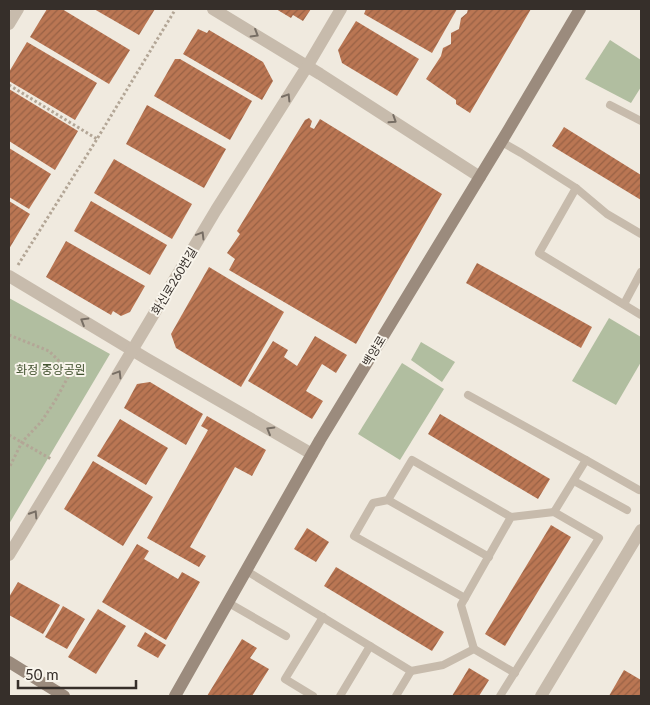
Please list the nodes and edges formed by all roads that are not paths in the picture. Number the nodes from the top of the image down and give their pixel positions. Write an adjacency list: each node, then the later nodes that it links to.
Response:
1 (18, 9): 5 (street)
2 (213, 9): 6 (street, one-way to 6)
3 (341, 9): 6 (street, 화신로260번길)
4 (580, 9): 9 (street, 백양로)
5 (9, 24)
6 (308, 66): 10 (street, one-way to 10); 17 (street, 화신로260번길, one-way to 6)
7 (610, 106): 8 (lane)
8 (641, 121)
9 (500, 141): 10 (street, 백양로); 11 (lane)
10 (480, 177): 19 (street, 백양로)
11 (576, 188): 12 (lane); 15 (lane)
12 (641, 234)
13 (641, 272): 15 (lane)
14 (9, 276): 17 (street, one-way to 14)
15 (624, 304): 16 (lane)
16 (641, 315)
17 (132, 350): 19 (street, one-way to 17); 28 (street, 화신로260번길, one-way to 17)
18 (468, 394): 20 (lane)
19 (312, 454): 30 (street, 백양로)
20 (586, 460): 21 (lane); 22 (lane)
21 (574, 481): 24 (lane); 25 (lane)
22 (639, 490)
23 (388, 500): 26 (lane); 29 (lane); 31 (lane)
24 (627, 510)
25 (554, 512): 26 (lane); 39 (lane)
26 (511, 517): 29 (lane)
27 (641, 530): 46 (street)
28 (9, 555)
29 (489, 557): 31 (lane)
30 (246, 570): 32 (street, 백양로); 33 (lane)
31 (465, 598): 36 (lane)
32 (227, 602): 34 (lane); 41 (street, 백양로)
33 (323, 617): 35 (lane); 42 (lane)
34 (286, 636)
35 (370, 646): 38 (lane); 43 (lane)
36 (474, 649): 38 (lane); 39 (lane)
37 (9, 662): 40 (street)
38 (411, 671): 44 (lane)
39 (515, 673): 45 (lane)
40 (64, 696)
41 (174, 696)
42 (313, 696)
43 (340, 696)
44 (396, 696)
45 (500, 696)
46 (541, 696)

